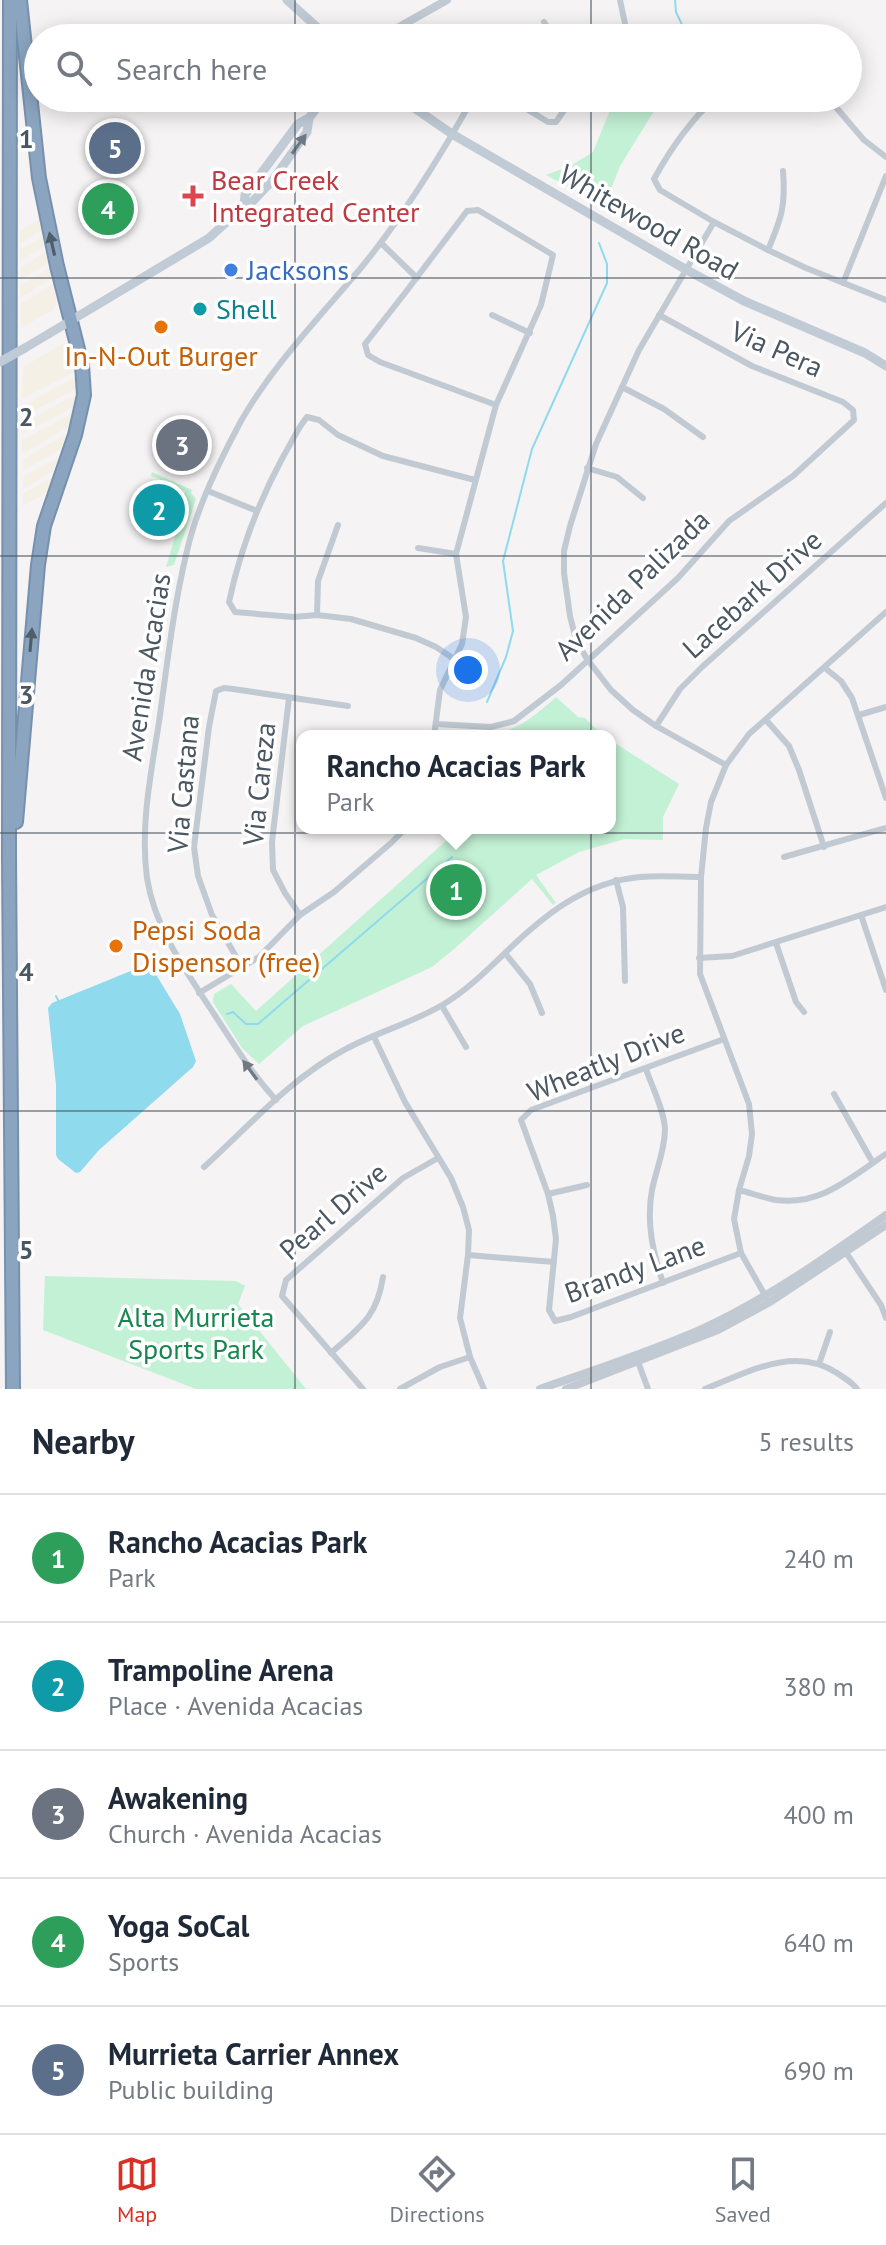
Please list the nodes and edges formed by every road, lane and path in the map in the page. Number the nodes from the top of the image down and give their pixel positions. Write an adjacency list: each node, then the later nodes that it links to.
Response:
1 (10, 0): 66 (highway)
2 (20, 0): 9 (highway, one-way to 2)
3 (287, 0): 6 (main road)
4 (447, 0): 7 (street)
5 (620, 0): 8 (street)
6 (314, 24)
7 (404, 24)
8 (625, 24)
9 (24, 37)
10 (32, 112): 31 (highway, one-way to 10)
11 (314, 112): 31 (main road)
12 (420, 112): 18 (main road, Whitewood Road)
13 (465, 112): 18 (street, Avenida Acacias)
14 (532, 112): 15 (street)
15 (563, 112)
16 (700, 112): 22 (street)
17 (840, 112): 19 (street)
18 (452, 134): 23 (street, Avenida Acacias); 25 (main road, Whitewood Road)
19 (886, 157)
20 (783, 171): 24 (street)
21 (886, 176): 27 (street)
22 (714, 222): 24 (street); 25 (street)
23 (381, 243): 26 (street); 41 (street, Avenida Acacias)
24 (768, 250): 27 (street)
25 (685, 269): 30 (street); 34 (main road, Whitewood Road)
26 (417, 278): 32 (street); 36 (street)
27 (843, 283): 28 (street)
28 (886, 300)
29 (492, 315): 32 (street)
30 (659, 315): 35 (street); 37 (street, Via Pera)
31 (71, 319): 33 (main road, bridge); 66 (highway, one-way to 31)
32 (530, 333): 36 (street)
33 (0, 362)
34 (886, 366)
35 (622, 387): 38 (street); 39 (street)
36 (496, 405): 40 (street)
37 (843, 433): 51 (street, Avenida Palizada)
38 (703, 437)
39 (587, 468): 42 (street); 51 (street)
40 (475, 480): 44 (street); 47 (street)
41 (208, 491): 44 (street); 79 (street, Avenida Acacias)
42 (643, 498)
43 (886, 503): 59 (street, Lacebark Drive)
44 (257, 511): 49 (street)
45 (338, 525): 49 (street)
46 (418, 548): 47 (street)
47 (456, 554): 50 (street)
48 (886, 612): 52 (street)
49 (317, 615): 50 (street)
50 (454, 659): 58 (street)
51 (587, 659): 58 (street, Avenida Palizada); 59 (street)
52 (825, 668): 56 (street); 57 (street)
53 (289, 698): 54 (street); 71 (street, Via Careza); 76 (street, Via Castana)
54 (348, 706)
55 (886, 707): 56 (street)
56 (859, 715): 62 (street)
57 (766, 720): 61 (street); 65 (street)
58 (436, 724): 60 (street)
59 (656, 726): 61 (street)
60 (435, 730)
61 (726, 765): 68 (street)
62 (886, 798)
63 (886, 828): 65 (street)
64 (399, 834): 71 (street)
65 (824, 847): 67 (street)
66 (9, 857): 111 (highway)
67 (784, 857)
68 (701, 877): 69 (street); 75 (street)
69 (616, 880): 74 (street); 77 (street)
70 (886, 907): 72 (street)
71 (300, 915): 76 (street)
72 (861, 915): 73 (street); 78 (street)
73 (776, 943): 75 (street); 81 (street)
74 (505, 953): 80 (street); 82 (street)
75 (699, 958): 84 (street)
76 (242, 967): 79 (street)
77 (625, 981)
78 (886, 990)
79 (199, 993): 88 (street, Avenida Acacias, one-way to 79)
80 (442, 1006): 83 (street); 85 (street)
81 (804, 1012)
82 (542, 1013)
83 (374, 1037): 88 (street); 90 (street)
84 (724, 1039): 86 (street, Wheatly Drive); 94 (street)
85 (466, 1047)
86 (646, 1069): 95 (street, Wheatly Drive); 103 (street)
87 (834, 1094): 91 (street)
88 (276, 1100): 92 (street)
89 (886, 1154): 91 (street)
90 (438, 1158): 100 (street); 107 (street, Pearl Drive)
91 (873, 1163): 94 (street)
92 (204, 1167)
93 (587, 1185): 95 (street)
94 (739, 1190): 99 (street)
95 (548, 1194): 101 (street)
96 (886, 1215): 98 (street)
97 (886, 1225): 98 (street)
98 (843, 1248): 104 (street); 105 (street)
99 (741, 1253): 103 (street, Brandy Lane); 104 (street)
100 (468, 1255): 101 (street); 108 (street)
101 (554, 1262): 103 (street, Brandy Lane)
102 (383, 1277): 107 (street)
103 (663, 1283)
104 (767, 1298): 109 (street)
105 (886, 1318)
106 (830, 1332): 110 (street)
107 (331, 1353): 112 (street)
108 (470, 1357): 113 (street); 114 (street)
109 (637, 1359): 115 (street); 116 (street); 117 (street)
110 (819, 1364): 118 (street); 119 (street)
111 (13, 1389)
112 (363, 1389)
113 (400, 1389)
114 (484, 1389)
115 (540, 1389)
116 (566, 1389)
117 (648, 1389)
118 (705, 1389)
119 (857, 1389)

